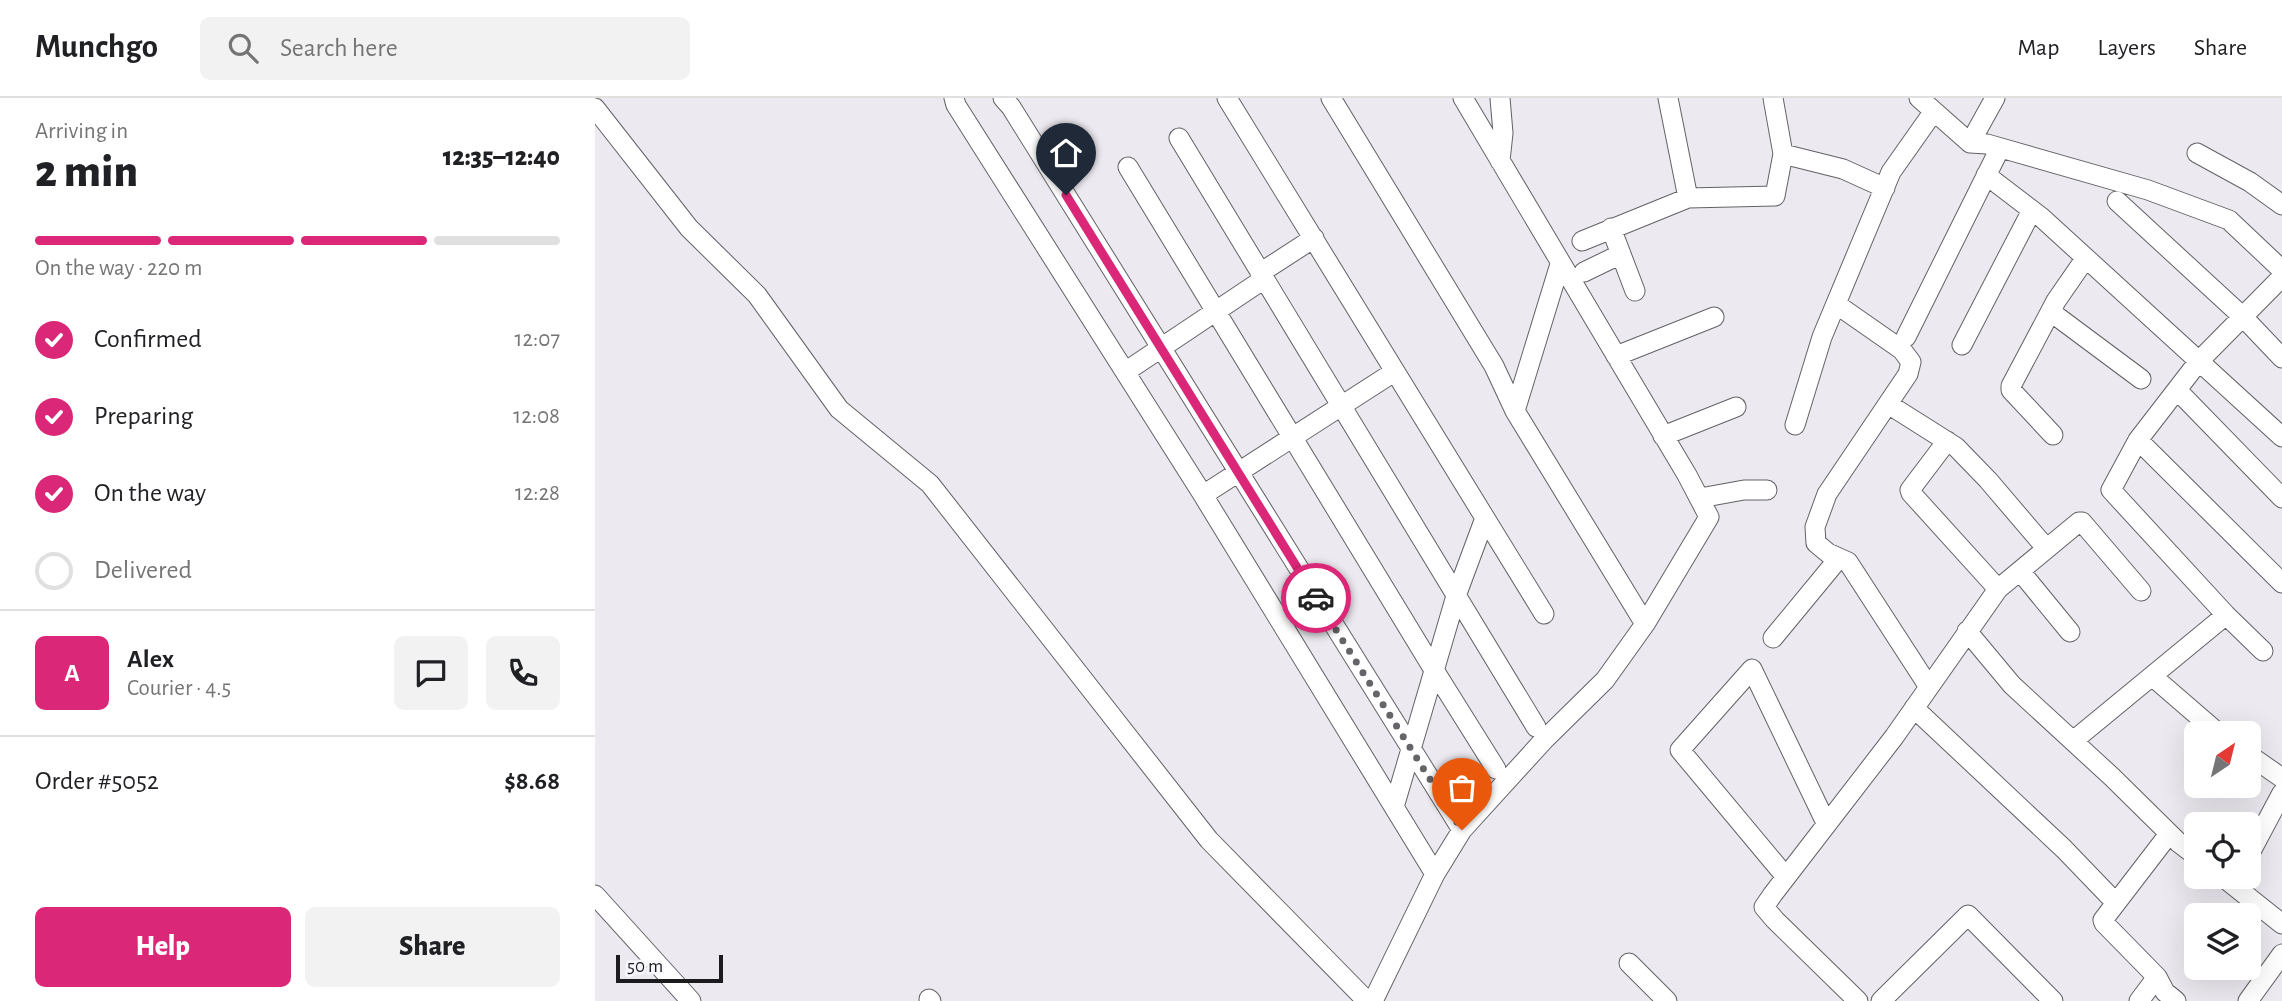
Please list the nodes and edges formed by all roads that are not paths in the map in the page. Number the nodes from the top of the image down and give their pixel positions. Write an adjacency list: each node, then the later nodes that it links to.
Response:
1 (954, 98): 47 (street)
2 (1003, 98): 43 (street)
3 (1227, 98): 26 (street)
4 (1331, 98): 54 (street)
5 (1463, 98): 17 (street)
6 (1500, 98): 17 (street)
7 (1668, 98): 21 (street)
8 (1773, 98): 16 (street)
9 (1995, 98): 13 (street)
10 (1926, 104): 13 (street); 20 (street)
11 (595, 108): 110 (street)
12 (1179, 138): 33 (street)
13 (1971, 143): 14 (street)
14 (2000, 148): 19 (street); 31 (street)
15 (2196, 153): 23 (street)
16 (1783, 154): 20 (street); 21 (street)
17 (1500, 161): 30 (street)
18 (1128, 167): 37 (street)
19 (1986, 175): 24 (street); 41 (street)
20 (1885, 188): 36 (street)
21 (1688, 198): 25 (street)
22 (2116, 201): 40 (street)
23 (2282, 205)
24 (2032, 210): 29 (street); 42 (street)
25 (1611, 228): 27 (street); 28 (street)
26 (1314, 238): 33 (street); 48 (street)
27 (1582, 241)
28 (1621, 254): 32 (street); 35 (street)
29 (2085, 259): 38 (street); 46 (street)
30 (1560, 264): 44 (street); 54 (street)
31 (2282, 270)
32 (1584, 272)
33 (1262, 276): 37 (street); 52 (street)
34 (2282, 276): 40 (street)
35 (1635, 291)
36 (1836, 304): 51 (street); 55 (street)
37 (1216, 312): 43 (street); 59 (street)
38 (2051, 312): 49 (street); 56 (street)
39 (1714, 317): 44 (street)
40 (2243, 317): 45 (street); 46 (street)
41 (1906, 337)
42 (1962, 345)
43 (1161, 349): 47 (street); 62 (street)
44 (1616, 356): 57 (street)
45 (2282, 358)
46 (2199, 361): 50 (street); 58 (street)
47 (1125, 372): 64 (street)
48 (1394, 372): 52 (street); 67 (street)
49 (2141, 379)
50 (2177, 390): 60 (street); 66 (street)
51 (1888, 404): 61 (street); 69 (street)
52 (1341, 406): 59 (street); 74 (street)
53 (1736, 407): 57 (street)
54 (1515, 411): 77 (street)
55 (1795, 425)
56 (2053, 435)
57 (1663, 436): 65 (street)
58 (2282, 437)
59 (1292, 438): 62 (street); 82 (street)
60 (2138, 440): 71 (street); 76 (street)
61 (1947, 441): 68 (street); 72 (street)
62 (1238, 473): 64 (street); 89 (street)
63 (1767, 489): 65 (street)
64 (1203, 495): 94 (street)
65 (1700, 498): 77 (street)
66 (2282, 498)
67 (1485, 519): 74 (street); 75 (street)
68 (2046, 548): 70 (street); 73 (street)
69 (1839, 558): 80 (street); 84 (street)
70 (2019, 571): 72 (street); 79 (street)
71 (2282, 583)
72 (1998, 589): 78 (street)
73 (2141, 591)
74 (1456, 596): 82 (street); 87 (street)
75 (1544, 614)
76 (2226, 615): 81 (street); 83 (street)
77 (1645, 624): 96 (street)
78 (1967, 631): 84 (street); 88 (street)
79 (2070, 632)
80 (1773, 638)
81 (2263, 651)
82 (1434, 670): 89 (street); 91 (street)
83 (2152, 676): 86 (street); 88 (street)
84 (1929, 687): 85 (street)
85 (1914, 708): 95 (street); 104 (street)
86 (2204, 721)
87 (1536, 727)
88 (2073, 741): 98 (street)
89 (1410, 747): 94 (street); 96 (street)
90 (2261, 763): 92 (street)
91 (1496, 769)
92 (2282, 778)
93 (2282, 793): 97 (street)
94 (1394, 807): 100 (street)
95 (1826, 823): 101 (street); 101 (street)
96 (1462, 830): 100 (street)
97 (2261, 832)
98 (2169, 834): 99 (street); 104 (street)
99 (2184, 846)
100 (1435, 874): 111 (street)
101 (1786, 877): 113 (street)
102 (2245, 889): 105 (street)
103 (595, 895): 109 (street)
104 (2116, 903): 108 (street)
105 (2279, 913)
106 (2282, 954): 118 (street)
107 (1629, 963): 112 (street)
108 (2157, 976): 116 (street); 117 (street)
109 (691, 1001)
110 (1367, 1001)
111 (1373, 1001)
112 (1668, 1001)
113 (1858, 1001)
114 (1881, 1001): 115 (street)
115 (2053, 1001)
116 (2139, 1001)
117 (2176, 1001)
118 (2248, 1001)

